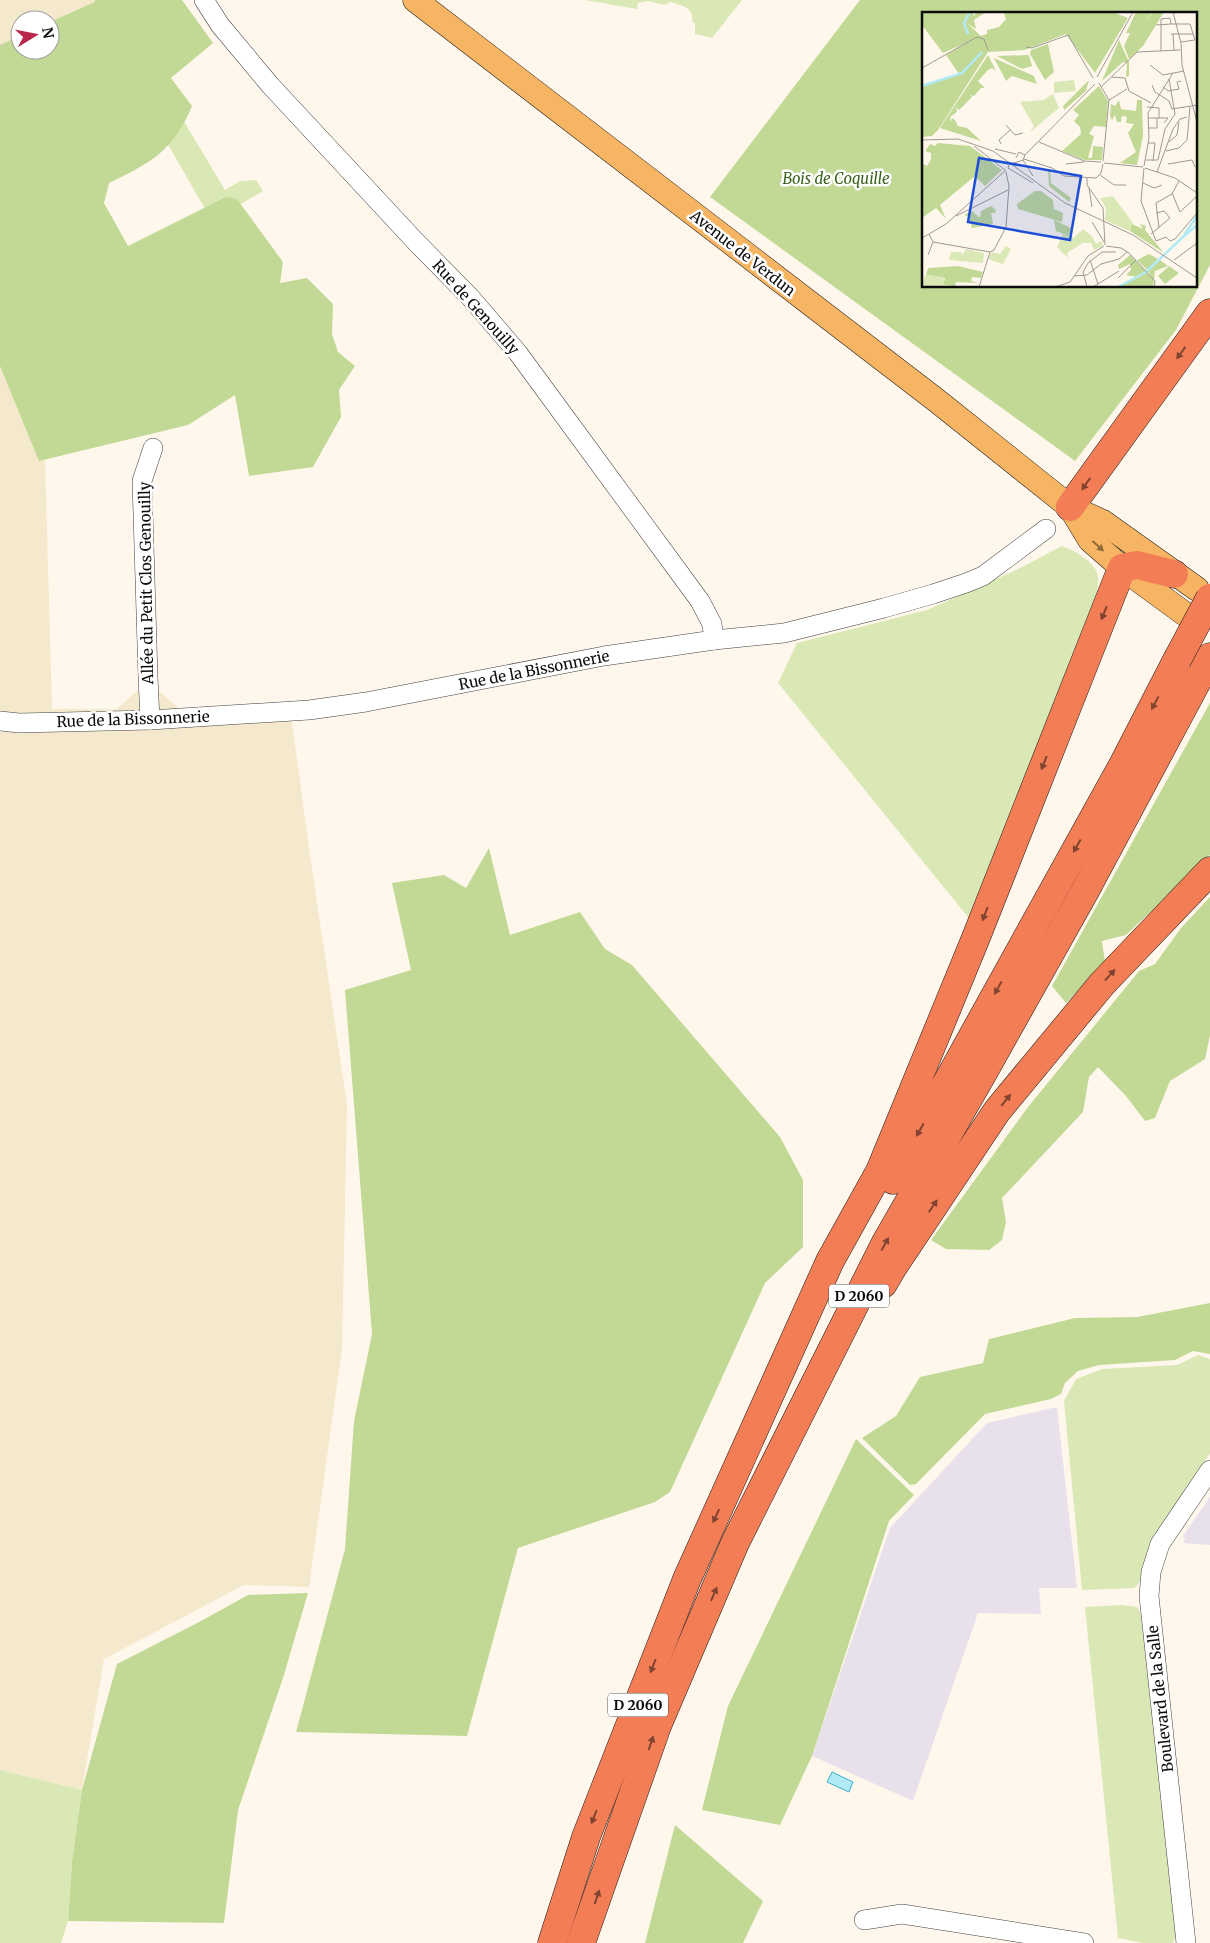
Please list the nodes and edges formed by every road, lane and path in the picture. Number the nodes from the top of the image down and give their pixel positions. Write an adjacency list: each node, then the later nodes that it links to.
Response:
1 (204, 0): 11 (street, Rue de Genouilly)
2 (415, 0): 5 (main road, Avenue de Verdun)
3 (1210, 313): 5 (highway, one-way to 5)
4 (153, 448): 13 (street, Allée du Petit Clos Genouilly)
5 (1070, 507): 7 (main road, Avenue de Verdun, one-way to 7); 8 (main road, Avenue de Verdun)
6 (1046, 529): 11 (street, Rue de la Bissonnerie)
7 (1122, 568): 8 (highway); 10 (main road, Avenue de Verdun); 18 (highway, one-way to 18)
8 (1174, 574): 9 (main road, Avenue de Verdun)
9 (1204, 594): 18 (highway, D 2060, one-way to 18, bridge)
10 (1185, 614)
11 (714, 640): 13 (street, Rue de la Bissonnerie)
12 (1204, 667): 16 (highway, D 2060, one-way to 12)
13 (150, 720): 14 (street, Rue de la Bissonnerie)
14 (0, 721)
15 (1210, 871): 16 (highway, one-way to 15)
16 (794, 1424): 21 (highway, D 2060, one-way to 16)
17 (1210, 1470): 23 (street, Boulevard de la Salle)
18 (736, 1472): 20 (highway, D 2060, one-way to 20)
19 (864, 1920): 22 (street)
20 (552, 1943)
21 (581, 1943)
22 (1084, 1943)
23 (1186, 1943)

